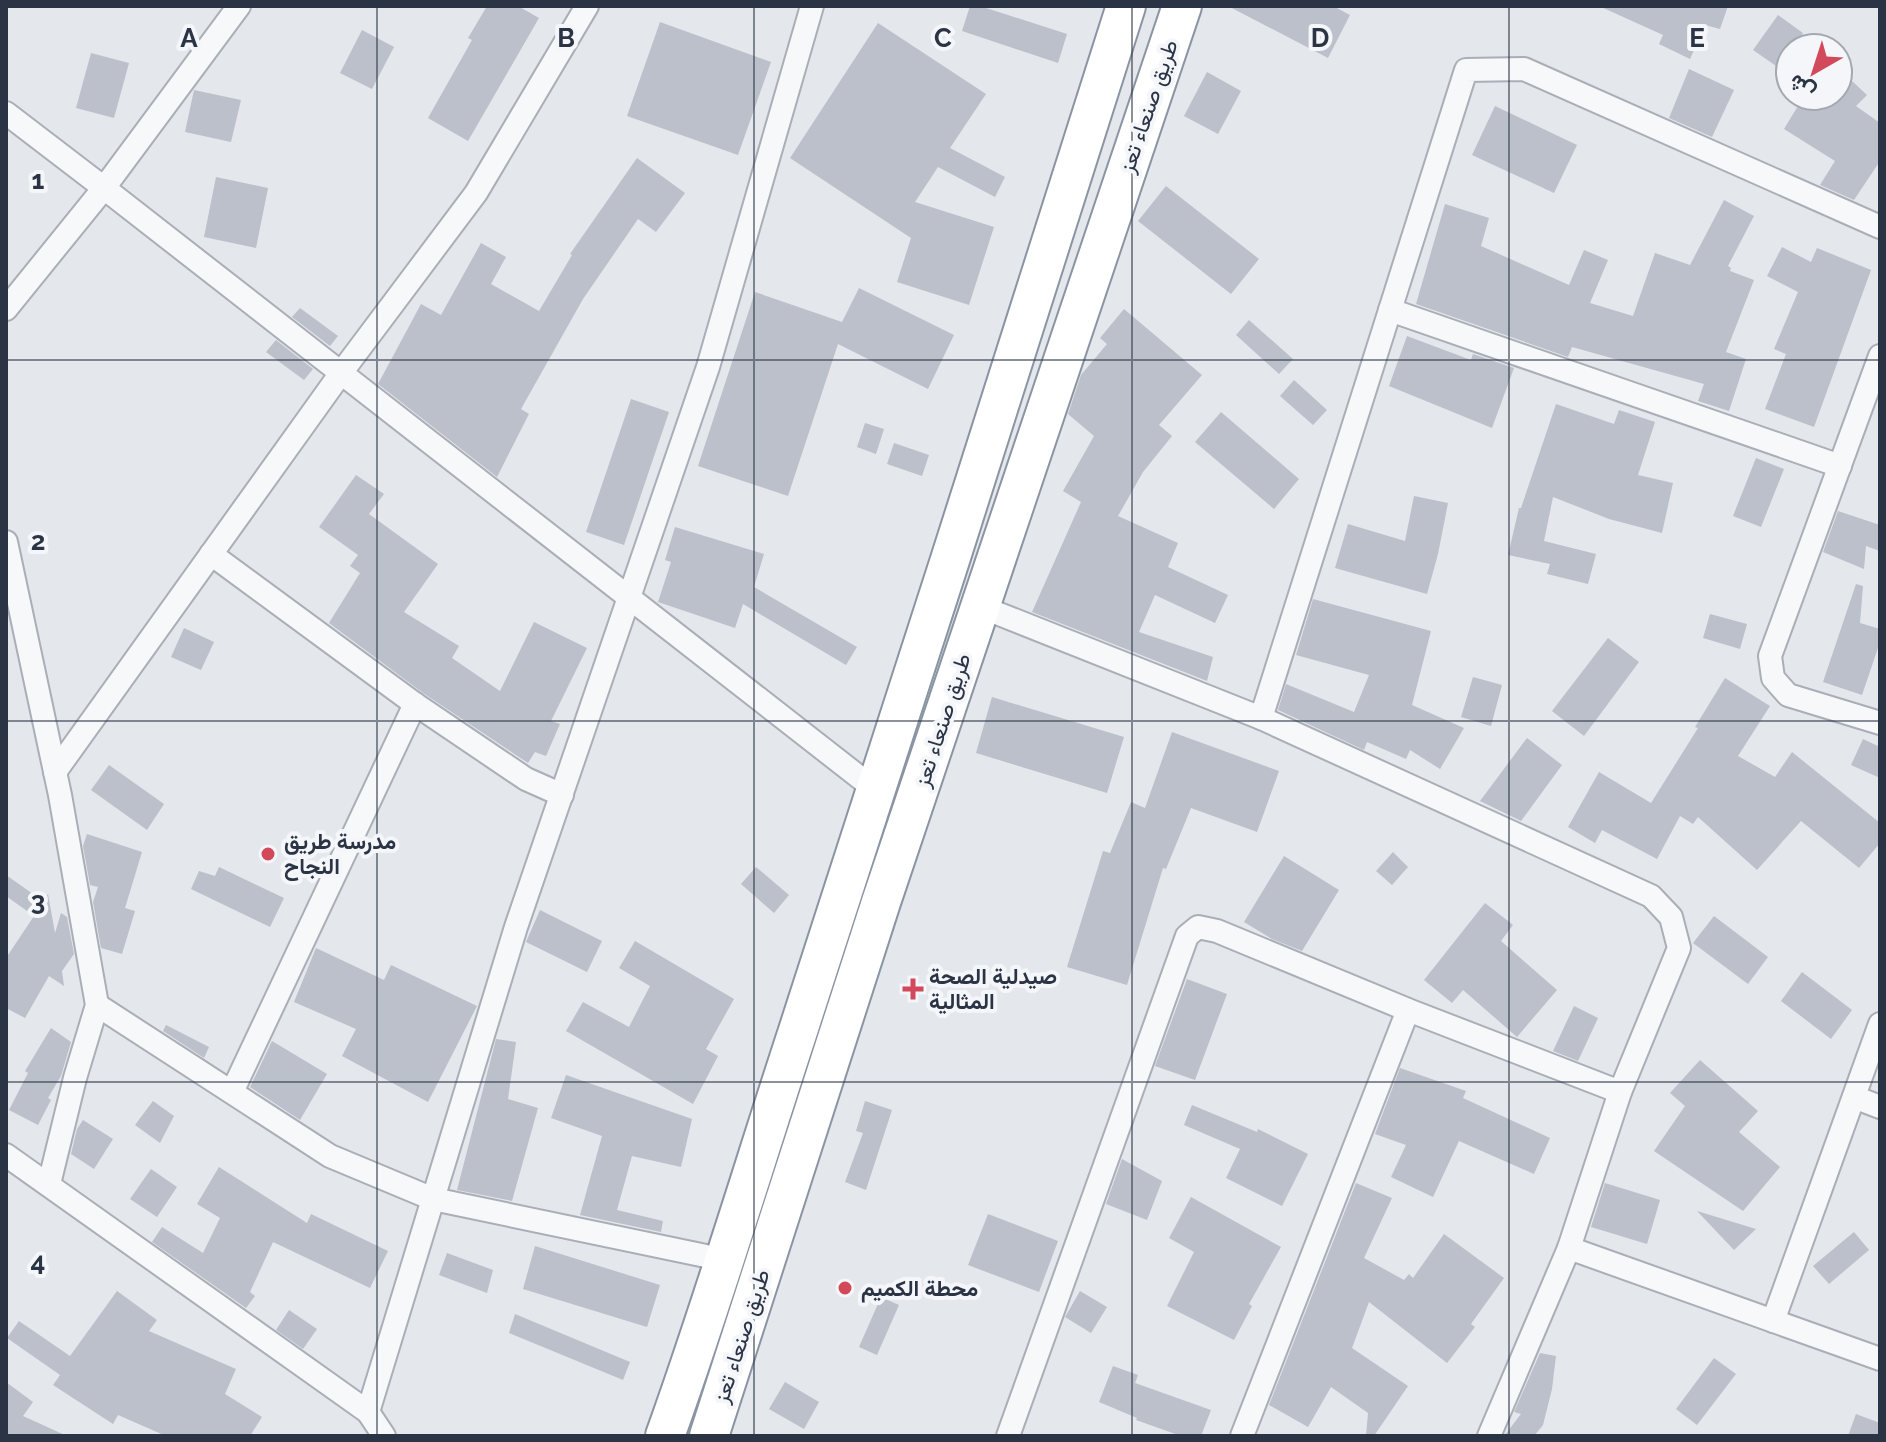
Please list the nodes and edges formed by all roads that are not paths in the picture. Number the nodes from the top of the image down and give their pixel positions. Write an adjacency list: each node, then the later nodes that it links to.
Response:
1 (239, 6): 7 (street)
2 (587, 6): 12 (street)
3 (812, 6): 16 (street)
4 (1126, 6): 22 (highway, طريق صنعاء تعز)
5 (1182, 6): 17 (highway, طريق صنعاء تعز)
6 (6, 113): 7 (street)
7 (104, 188): 9 (street); 12 (street)
8 (1880, 227): 10 (street)
9 (6, 309)
10 (1390, 310): 13 (street); 19 (street)
11 (1880, 356): 13 (street)
12 (341, 373): 15 (street); 16 (street)
13 (1840, 466): 20 (street)
14 (6, 542): 21 (street)
15 (211, 554): 18 (street); 21 (street)
16 (629, 597): 22 (street); 23 (street)
17 (979, 606): 19 (street); 34 (highway, طريق صنعاء تعز)
18 (415, 704): 23 (street); 27 (street)
19 (1261, 718): 28 (street)
20 (1880, 723)
21 (55, 772): 24 (street)
22 (877, 791): 32 (highway, طريق صنعاء تعز)
23 (562, 796): 35 (street)
24 (97, 1005): 27 (street); 33 (street)
25 (1408, 1010): 28 (street); 44 (street); 45 (street)
26 (1880, 1024): 29 (street)
27 (232, 1092): 35 (street)
28 (1620, 1092): 36 (street)
29 (1854, 1097): 30 (street); 38 (street)
30 (1880, 1107)
31 (6, 1155): 33 (street)
32 (752, 1173): 34 (highway); 37 (highway, طريق صنعاء تعز)
33 (49, 1184): 40 (street)
34 (790, 1187): 43 (highway, طريق صنعاء تعز)
35 (433, 1199): 37 (street); 40 (street)
36 (1569, 1248): 38 (street); 46 (street)
37 (725, 1260): 42 (highway, طريق صنعاء تعز)
38 (1773, 1321): 39 (street)
39 (1880, 1359)
40 (368, 1412): 41 (street)
41 (384, 1436)
42 (665, 1436)
43 (709, 1436)
44 (1008, 1436)
45 (1242, 1436)
46 (1489, 1436)

